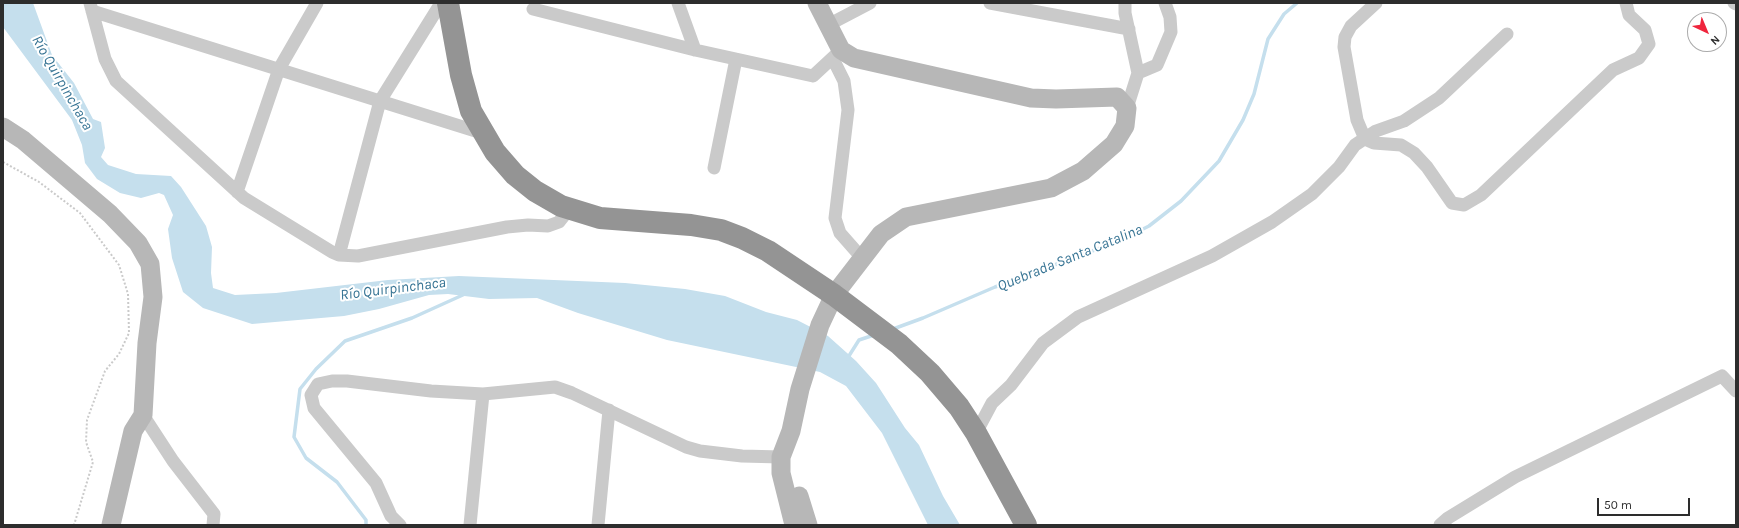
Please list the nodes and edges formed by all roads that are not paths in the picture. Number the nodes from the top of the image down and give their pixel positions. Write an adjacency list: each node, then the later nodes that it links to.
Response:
1 (317, 3): 21 (street)
2 (441, 3): 23 (street)
3 (448, 3): 26 (highway)
4 (678, 3): 18 (street)
5 (817, 3): 15 (street)
6 (870, 3): 15 (street)
7 (990, 3): 16 (street)
8 (1115, 3): 13 (street)
9 (1165, 3): 22 (street)
10 (1376, 3): 27 (street)
11 (1626, 3): 27 (street)
12 (91, 7): 21 (street); 29 (street)
13 (1125, 8): 16 (street)
14 (532, 9): 18 (street)
15 (828, 26): 19 (street)
16 (1129, 29): 22 (street)
17 (1507, 34): 27 (street)
18 (695, 50): 20 (street)
19 (837, 54): 20 (street); 24 (street); 32 (street)
20 (736, 59): 28 (street)
21 (279, 69): 23 (street); 29 (street)
22 (1138, 73): 24 (street)
23 (380, 101): 26 (street); 31 (street)
24 (1127, 108): 32 (street)
25 (3, 127): 37 (street)
26 (482, 132): 30 (highway)
27 (1365, 139): 39 (street)
28 (714, 168)
29 (237, 192): 31 (street)
30 (570, 208): 31 (street); 33 (highway)
31 (339, 255)
32 (862, 258): 33 (street)
33 (834, 295): 38 (street); 39 (highway)
34 (1736, 391): 49 (street)
35 (483, 394): 36 (street); 43 (street); 44 (street)
36 (609, 410): 40 (street); 45 (street)
37 (143, 415): 41 (street); 42 (street)
38 (791, 431): 40 (street); 47 (street)
39 (976, 433): 48 (highway)
40 (781, 457): 46 (street)
41 (111, 525)
42 (213, 525)
43 (400, 525)
44 (470, 525)
45 (598, 525)
46 (794, 525)
47 (808, 525)
48 (1026, 525)
49 (1440, 525)

